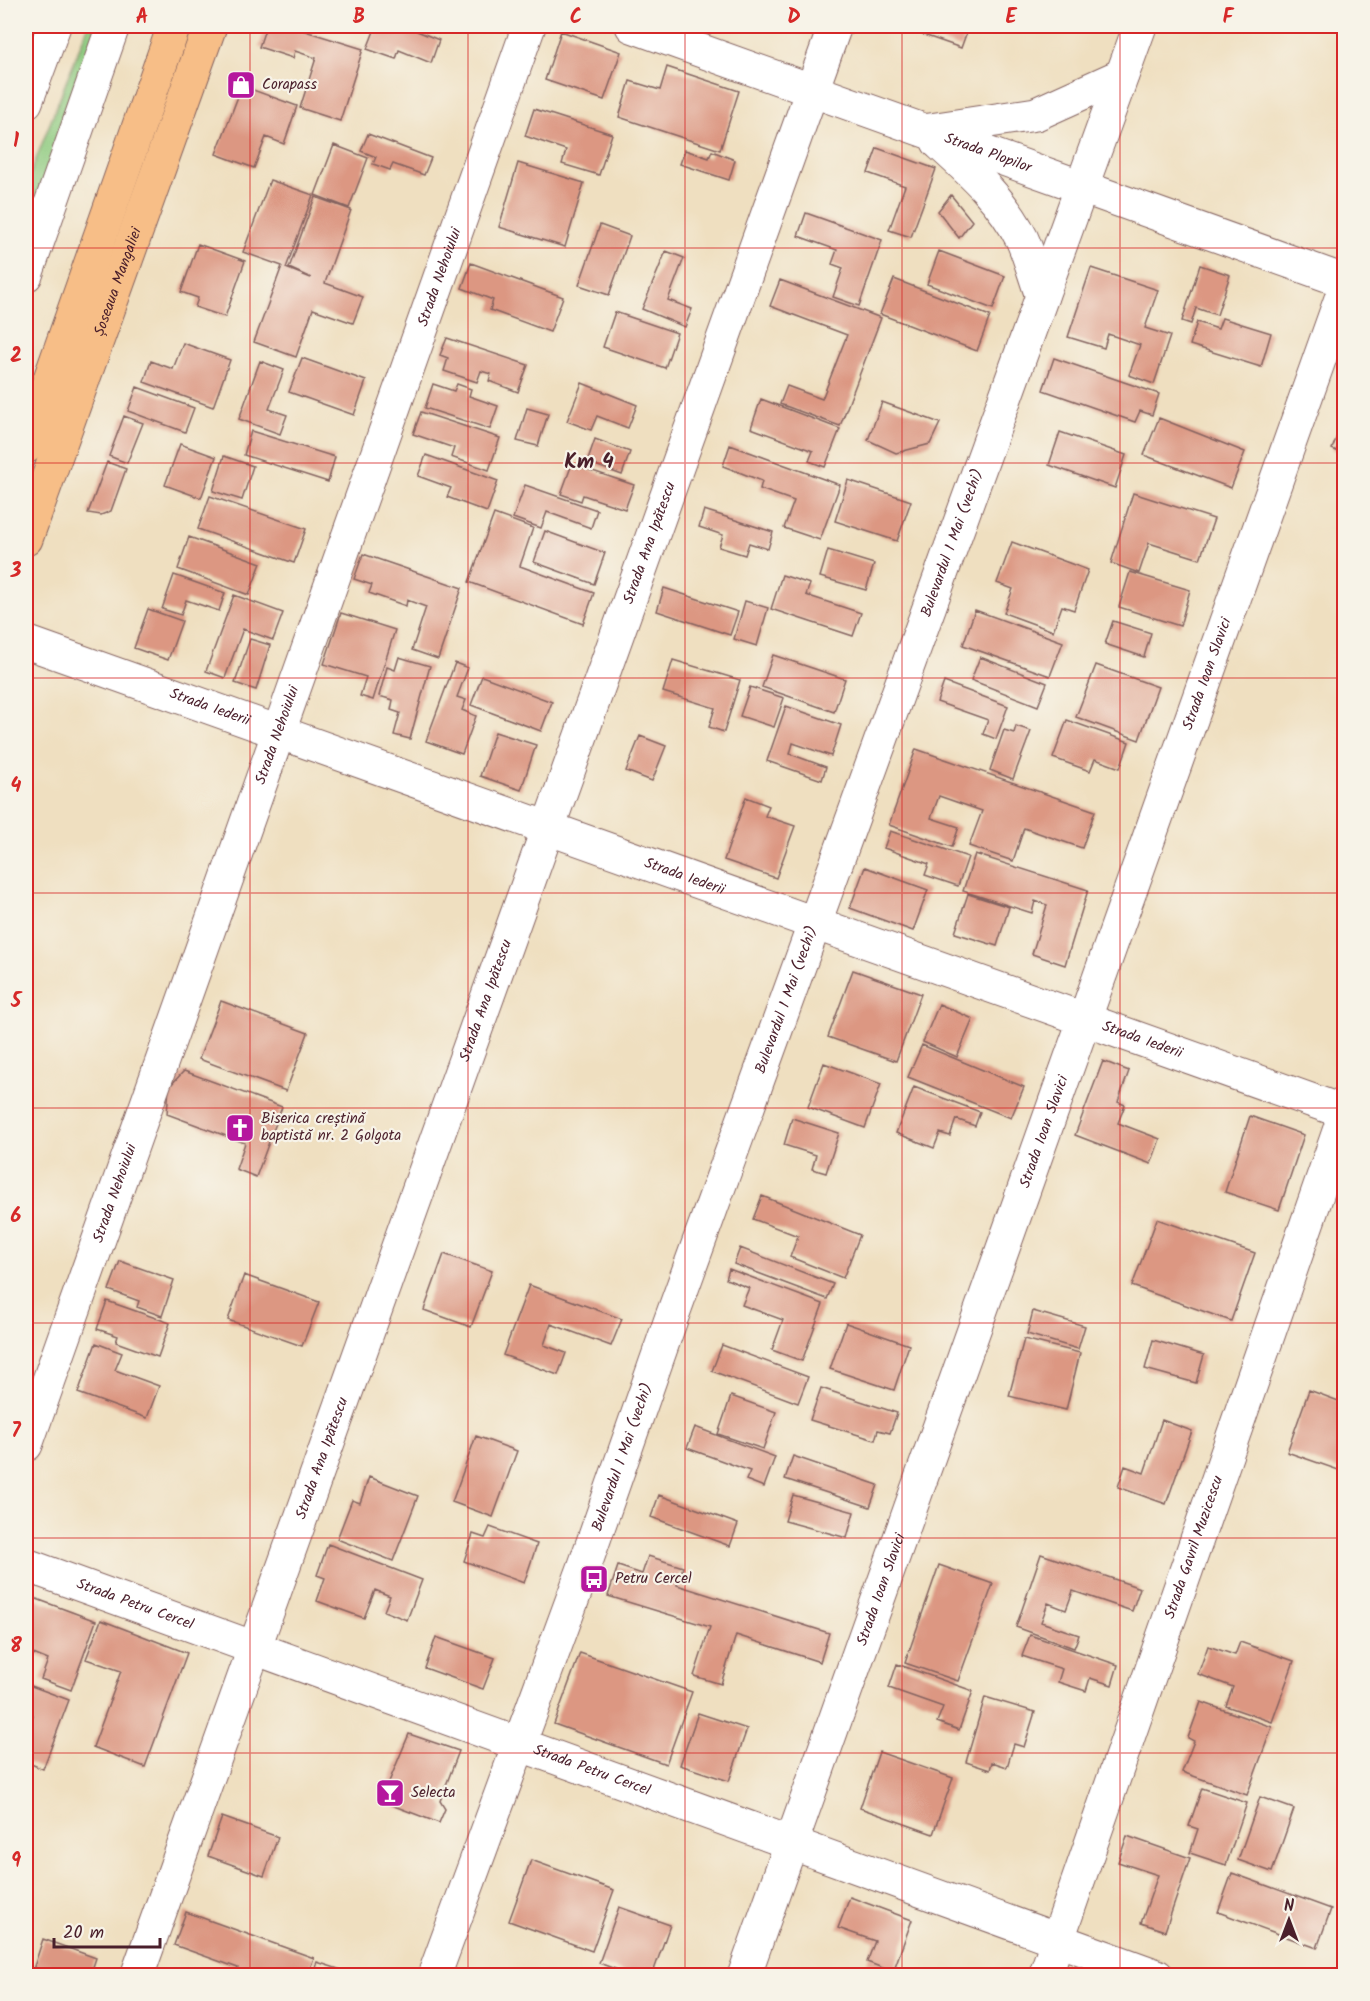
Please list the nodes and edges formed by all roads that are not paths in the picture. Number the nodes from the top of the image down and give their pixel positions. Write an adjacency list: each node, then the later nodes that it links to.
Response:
1 (54, 26): 11 (street)
2 (112, 26): 14 (street)
3 (174, 26): 18 (main road)
4 (210, 26): 19 (main road, Șoseaua Mangaliei)
5 (529, 26): 21 (street, Strada Nehoiului)
6 (632, 26): 10 (street, Strada Plopilor)
7 (835, 26): 10 (street, Strada Ana Ipătescu)
8 (1140, 26): 9 (street, Bulevardul 1 Mai (vechi))
9 (1122, 75): 12 (street); 13 (street, Bulevardul 1 Mai (vechi))
10 (812, 90): 12 (street, Strada Plopilor); 22 (street, Strada Ana Ipătescu)
11 (26, 102)
12 (925, 131): 13 (street, Strada Plopilor); 17 (street)
13 (1082, 187): 15 (street, Strada Plopilor); 17 (street, Bulevardul 1 Mai (vechi))
14 (26, 275)
15 (1344, 281)
16 (1344, 290): 24 (street, Strada Ioan Slavici)
17 (1042, 296): 23 (street, Bulevardul 1 Mai (vechi))
18 (26, 447)
19 (26, 539)
20 (26, 642): 21 (street, Strada Iederii)
21 (278, 732): 22 (street, Strada Iederii); 27 (street, Strada Nehoiului)
22 (548, 828): 23 (street, Strada Iederii); 29 (street, Strada Ana Ipătescu)
23 (814, 924): 24 (street, Strada Iederii); 30 (street, Bulevardul 1 Mai (vechi))
24 (1084, 1020): 25 (street, Strada Iederii); 31 (street, Strada Ioan Slavici)
25 (1344, 1112)
26 (1344, 1118): 32 (street, Strada Gavril Muzicescu)
27 (26, 1445)
28 (26, 1565): 29 (street, Strada Petru Cercel)
29 (254, 1648): 30 (street, Strada Petru Cercel); 33 (street, Strada Ana Ipătescu)
30 (518, 1744): 31 (street, Strada Petru Cercel); 34 (street, Bulevardul 1 Mai (vechi))
31 (791, 1844): 32 (street, Strada Petru Cercel); 35 (street, Strada Ioan Slavici)
32 (1057, 1941): 36 (street, Strada Gavril Muzicescu); 37 (street, Strada Petru Cercel)
33 (137, 1976)
34 (434, 1976)
35 (744, 1976)
36 (1045, 1976)
37 (1157, 1976)

